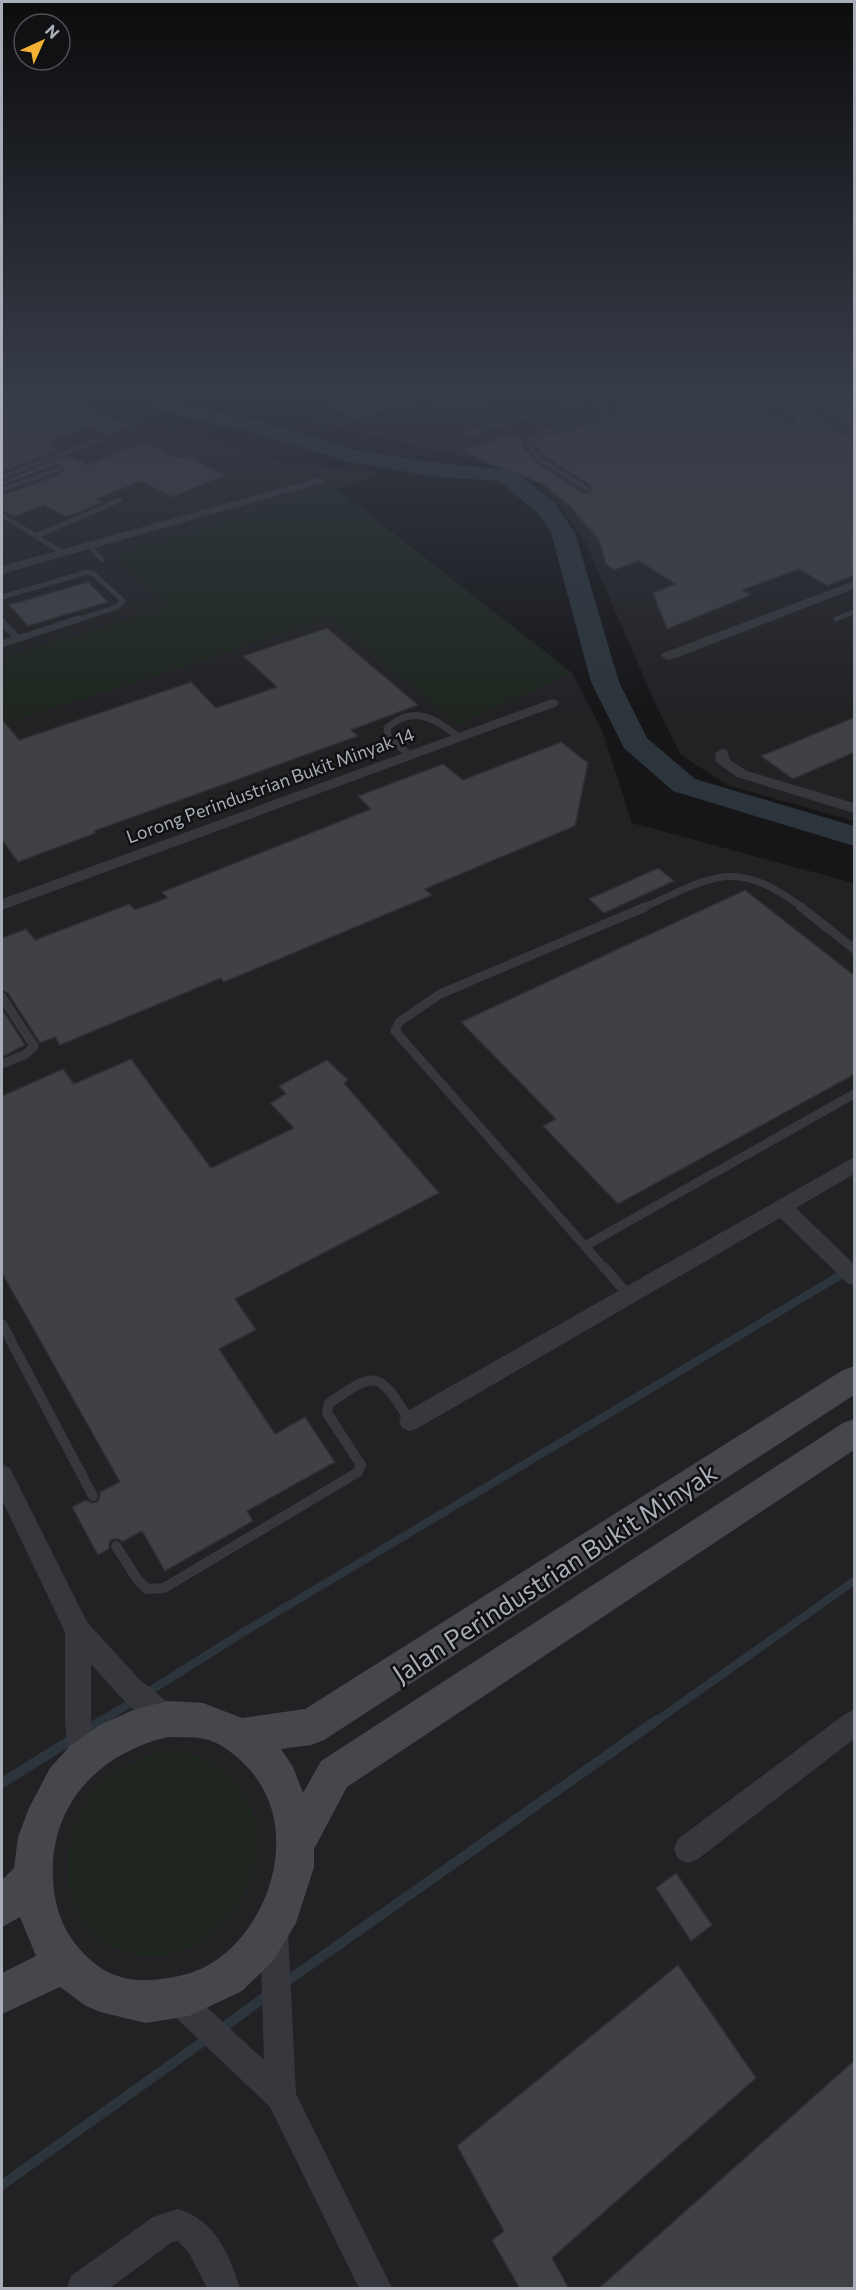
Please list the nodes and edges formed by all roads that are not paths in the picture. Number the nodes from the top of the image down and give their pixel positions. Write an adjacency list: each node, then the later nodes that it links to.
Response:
1 (255, 499): 5 (street)
2 (120, 501): 4 (lane)
3 (2, 515): 4 (lane)
4 (36, 536): 6 (lane)
5 (89, 546): 6 (street); 7 (lane)
6 (63, 553): 8 (street)
7 (102, 559)
8 (2, 570)
9 (855, 585): 16 (street)
10 (2, 597): 14 (lane)
11 (855, 612): 12 (lane)
12 (836, 620)
13 (2, 622): 14 (lane)
14 (18, 639): 15 (lane)
15 (2, 644)
16 (668, 656)
17 (552, 703): 18 (street, Lorong Perindustrian Bukit Minyak 14)
18 (459, 737): 20 (street, Lorong Perindustrian Bukit Minyak 14); 20 (lane)
19 (722, 753): 21 (street)
20 (410, 755): 22 (street, Lorong Perindustrian Bukit Minyak 14)
21 (855, 808)
22 (2, 905)
23 (855, 950): 29 (lane)
24 (2, 998): 25 (lane)
25 (2, 1064)
26 (855, 1094): 29 (lane)
27 (855, 1165): 28 (street)
28 (782, 1207): 30 (street); 31 (street)
29 (585, 1246): 31 (lane)
30 (854, 1276)
31 (628, 1295): 34 (street)
32 (2, 1324): 37 (lane)
33 (855, 1379): 42 (main road, Jalan Perindustrian Bukit Minyak)
34 (410, 1421): 38 (lane)
35 (855, 1433): 44 (main road)
36 (4, 1489): 39 (street)
37 (93, 1496)
38 (116, 1546)
39 (78, 1631): 40 (street); 43 (street)
40 (149, 1703): 42 (main road); 43 (main road)
41 (855, 1723): 45 (street)
42 (242, 1736): 44 (main road)
43 (80, 1743): 46 (main road)
44 (298, 1840): 48 (main road)
45 (688, 1850)
46 (32, 1878): 47 (main road); 49 (main road)
47 (2, 1907)
48 (274, 1929): 51 (main road); 52 (street)
49 (63, 1964): 50 (main road); 51 (main road)
50 (2, 1994)
51 (203, 2023): 52 (street)
52 (281, 2096): 55 (street)
53 (83, 2289): 54 (street)
54 (224, 2289)
55 (376, 2289)

